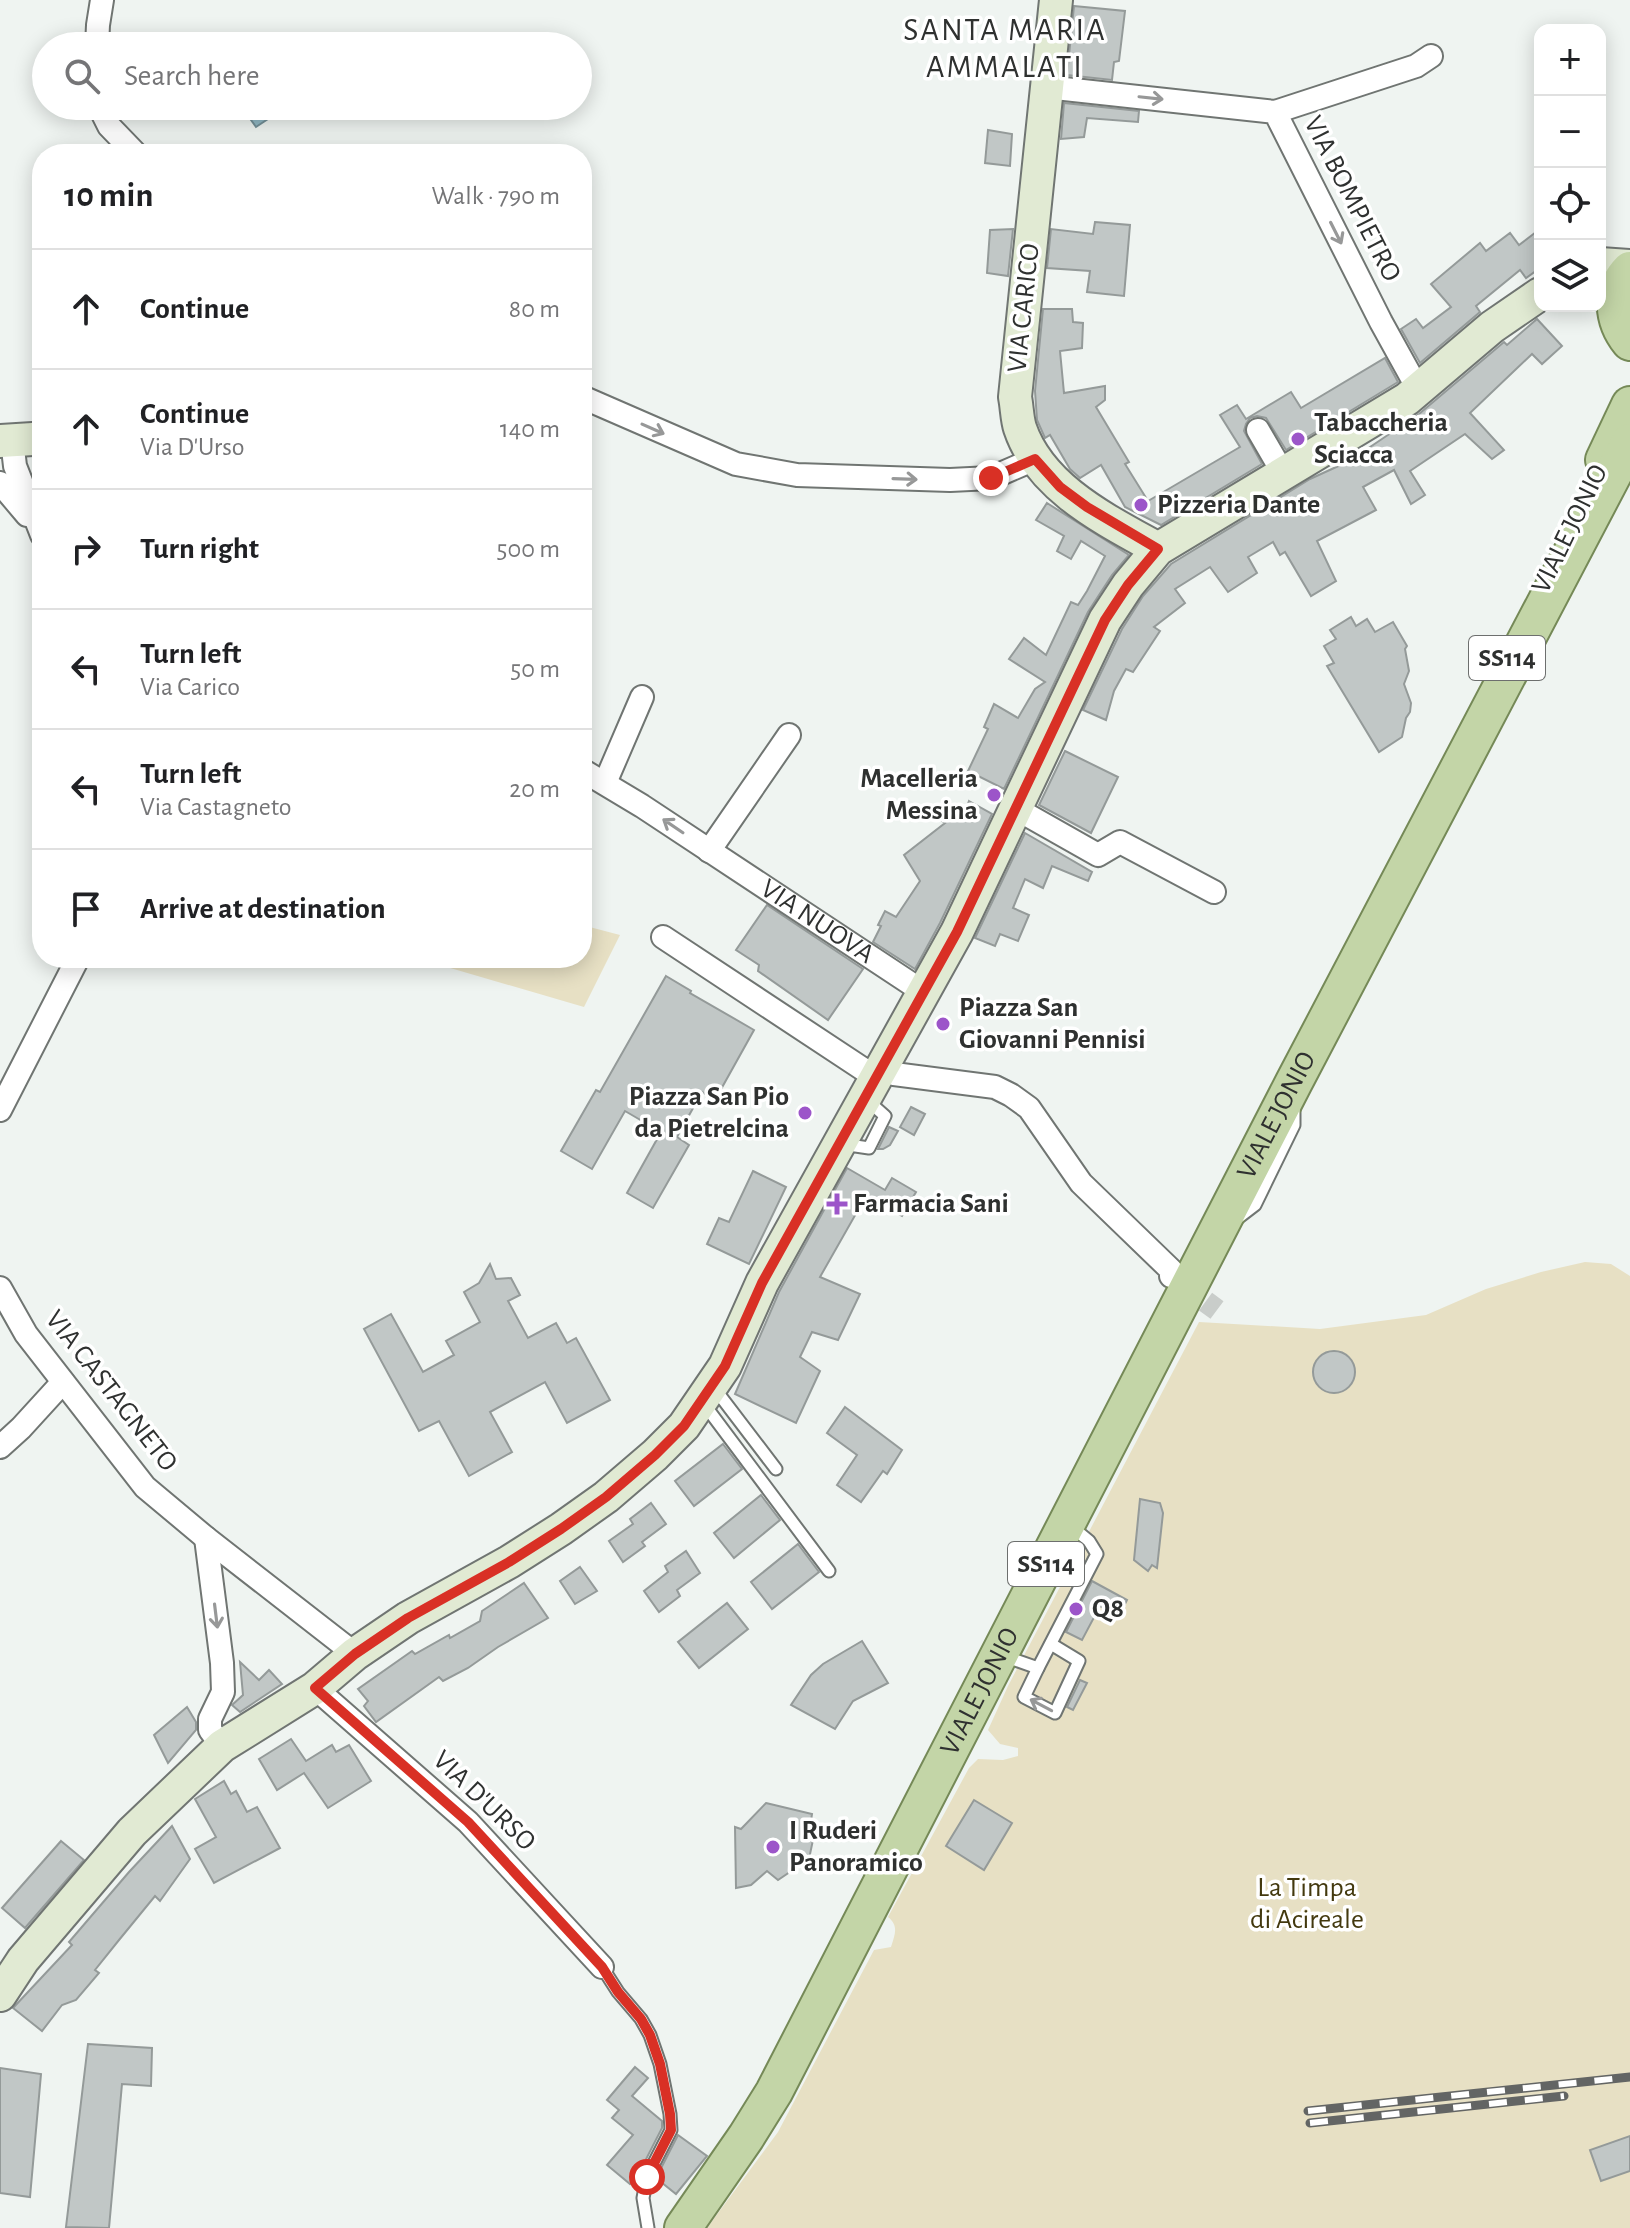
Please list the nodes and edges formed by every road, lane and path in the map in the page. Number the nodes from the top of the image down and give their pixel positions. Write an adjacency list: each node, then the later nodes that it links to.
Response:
1 (102, 0): 3 (street)
2 (1056, 0): 5 (street, VIA CARICO)
3 (98, 32)
4 (1431, 56): 6 (street)
5 (1046, 87): 6 (street, VIA BOMPIETRO, one-way to 6); 21 (street, VIA CARICO)
6 (1275, 112): 15 (street, VIA BOMPIETRO, one-way to 15)
7 (106, 120): 8 (street)
8 (126, 144)
9 (1606, 265): 10 (street)
10 (1630, 268): 14 (main road)
11 (1534, 285): 13 (street)
12 (1534, 298): 13 (street)
13 (1492, 327): 15 (street)
14 (1621, 332)
15 (1418, 389): 22 (street)
16 (592, 401): 21 (street, one-way to 21)
17 (1630, 405): 34 (main road, VIALE JONIO / SS114)
18 (1258, 430): 22 (street)
19 (26, 441): 24 (street)
20 (1630, 442): 34 (main road, VIALE JONIO / SS114)
21 (1035, 459): 26 (street, VIA CARICO)
22 (1283, 473): 26 (street)
23 (0, 483): 25 (street)
24 (32, 511)
25 (32, 522)
26 (1158, 549): 31 (street)
27 (642, 697): 30 (street)
28 (789, 735): 32 (street)
29 (592, 776): 30 (street, VIA NUOVA)
30 (605, 783): 32 (street, VIA NUOVA, one-way to 30)
31 (1015, 808): 33 (street); 37 (street)
32 (709, 851): 37 (street, VIA NUOVA)
33 (1214, 892)
34 (1384, 911): 46 (main road, VIALE JONIO / SS114)
35 (663, 937): 38 (street)
36 (73, 968): 39 (street)
37 (925, 993): 38 (street)
38 (873, 1081): 40 (street); 43 (street)
39 (0, 1110)
40 (1171, 1276)
41 (0, 1288): 42 (street, VIA CASTAGNETO)
42 (63, 1382): 44 (street); 47 (street, VIA CASTAGNETO)
43 (706, 1393): 45 (lane); 48 (lane); 50 (street)
44 (0, 1447)
45 (776, 1469)
46 (1067, 1523): 49 (lane); 51 (main road, VIALE JONIO / SS114)
47 (206, 1538): 50 (street, VIA CASTAGNETO); 54 (street, one-way to 54)
48 (829, 1571)
49 (1051, 1644): 52 (lane); 52 (lane, one-way to 52)
50 (355, 1654): 53 (street)
51 (1000, 1654): 52 (lane); 57 (main road, VIALE JONIO / SS114)
52 (1038, 1668)
53 (315, 1688): 54 (street); 55 (street, VIA D'URSO)
54 (222, 1746): 56 (street)
55 (602, 1967): 58 (lane)
56 (0, 1995)
57 (684, 2222)
58 (648, 2228)

